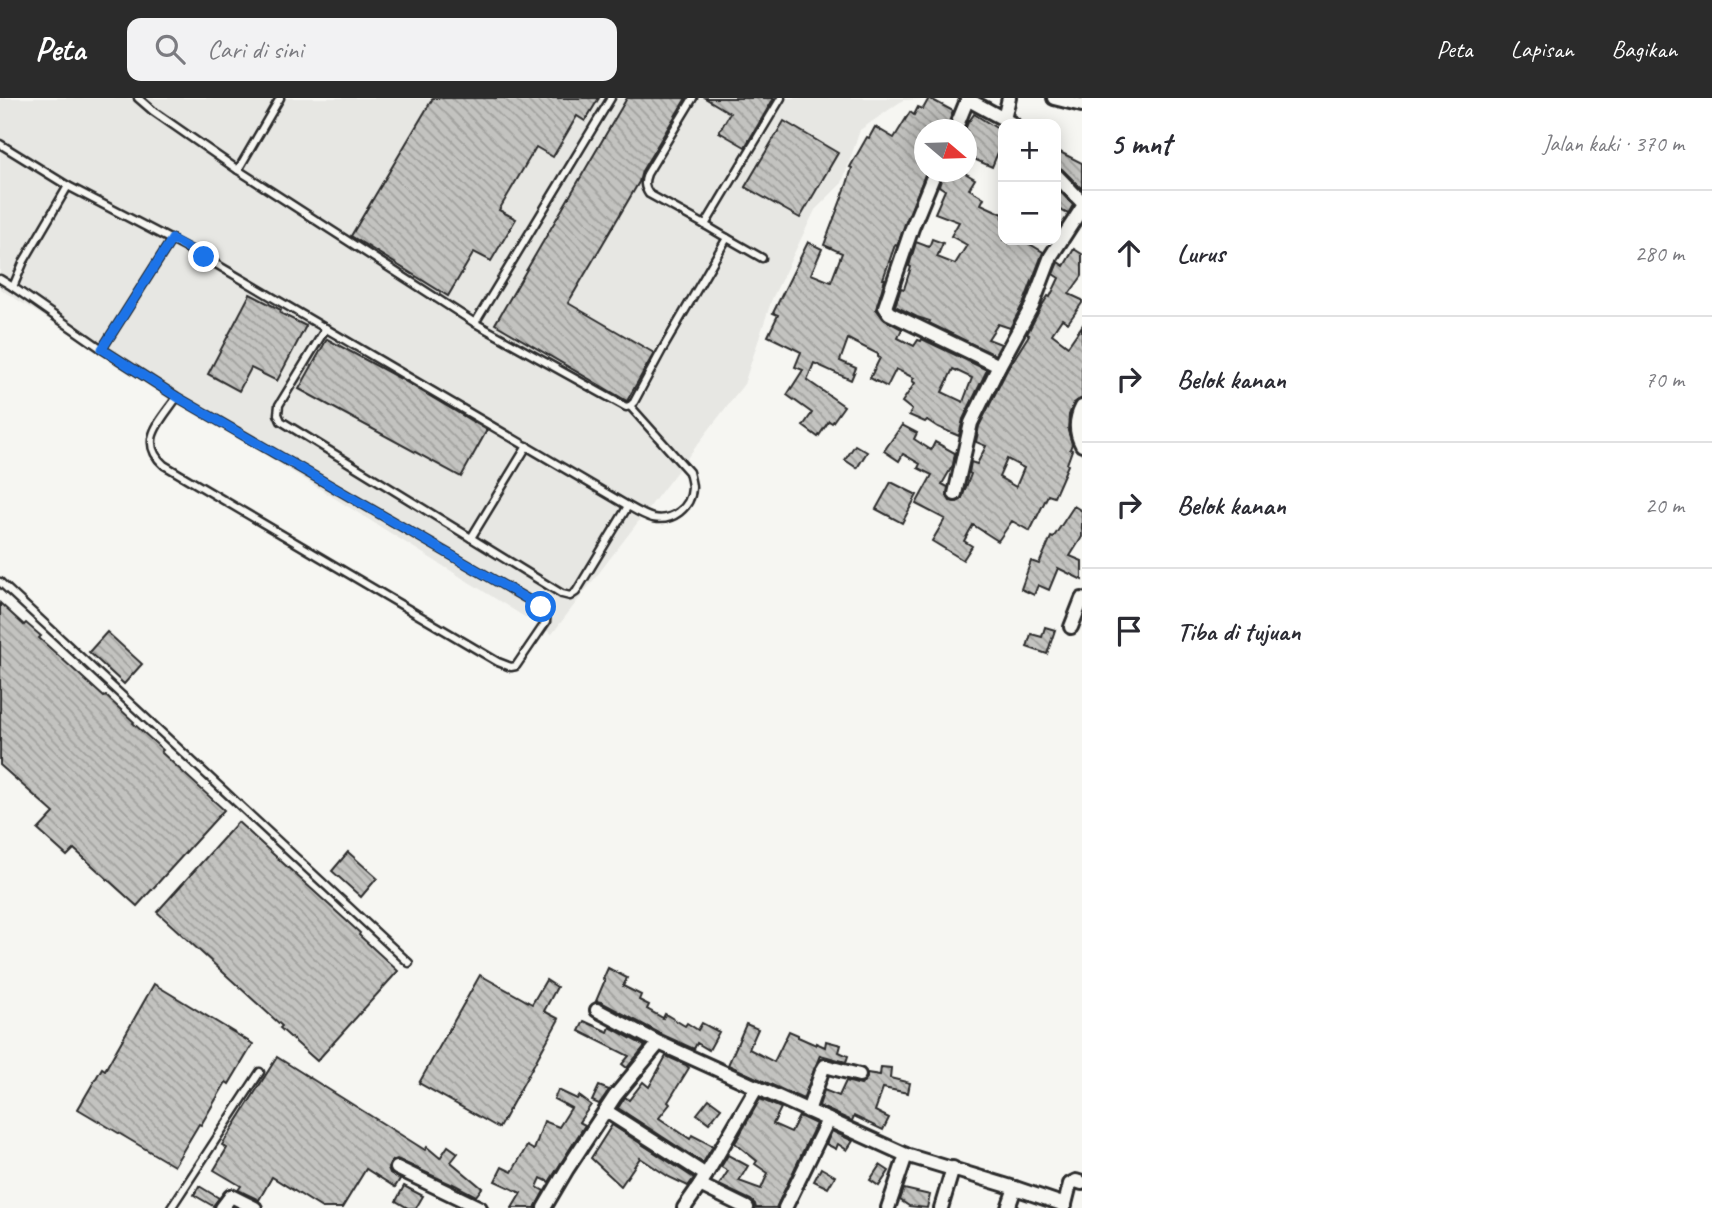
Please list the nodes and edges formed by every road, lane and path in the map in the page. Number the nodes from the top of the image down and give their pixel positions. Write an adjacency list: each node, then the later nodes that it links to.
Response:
1 (138, 98): 14 (lane)
2 (280, 98): 14 (lane)
3 (611, 98): 26 (lane)
4 (693, 98): 20 (lane)
5 (781, 98): 20 (lane)
6 (1009, 98): 12 (street)
7 (1054, 98): 9 (street)
8 (967, 99): 10 (street); 11 (street)
9 (1082, 104)
10 (959, 119)
11 (1004, 119)
12 (1009, 119)
13 (0, 144): 17 (lane)
14 (238, 170): 26 (lane)
15 (1061, 180): 18 (street)
16 (930, 182): 29 (street)
17 (68, 186): 22 (lane); 25 (lane)
18 (1082, 202)
19 (1082, 208): 29 (street)
20 (705, 225): 21 (lane)
21 (727, 238): 23 (lane); 31 (lane)
22 (172, 239): 27 (lane); 28 (lane)
23 (762, 258)
24 (0, 279): 25 (lane)
25 (13, 287): 28 (lane)
26 (475, 323): 31 (lane)
27 (326, 328): 34 (lane); 37 (lane)
28 (102, 349): 30 (lane)
29 (999, 366): 35 (street)
30 (177, 397): 30 (lane)
31 (630, 406): 36 (lane)
32 (1082, 407): 33 (street)
33 (1082, 445)
34 (527, 446): 36 (lane); 37 (lane)
35 (955, 494)
36 (628, 506): 37 (lane)
37 (471, 538)
38 (0, 582): 41 (lane)
39 (1082, 599): 40 (street)
40 (1071, 626)
41 (409, 963)
42 (597, 1010): 43 (street)
43 (659, 1043): 46 (street); 47 (street)
44 (260, 1072): 58 (lane)
45 (859, 1075): 48 (street)
46 (757, 1087): 48 (street); 53 (street)
47 (606, 1111): 53 (street); 62 (street)
48 (808, 1111): 49 (street)
49 (828, 1120): 50 (street); 65 (street)
50 (906, 1155): 52 (street); 66 (street)
51 (397, 1168): 61 (street)
52 (953, 1168): 55 (street); 56 (street)
53 (703, 1180): 63 (street); 64 (street)
54 (1082, 1183): 57 (street)
55 (1015, 1188): 57 (street); 67 (street)
56 (945, 1207)
57 (1064, 1207)
58 (171, 1208)
59 (222, 1208): 60 (street)
60 (255, 1208)
61 (480, 1208)
62 (544, 1208)
63 (684, 1208)
64 (747, 1208)
65 (785, 1208)
66 (888, 1208)
67 (1009, 1208)

